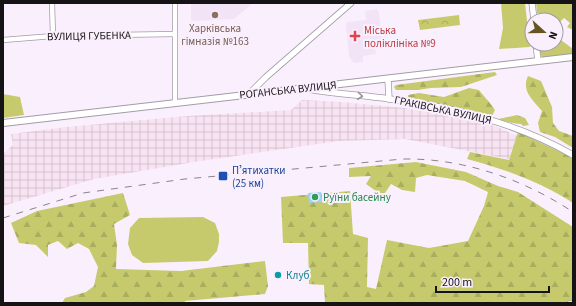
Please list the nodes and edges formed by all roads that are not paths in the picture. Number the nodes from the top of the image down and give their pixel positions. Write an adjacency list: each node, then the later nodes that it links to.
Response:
1 (52, 3): 5 (street)
2 (175, 3): 4 (street)
3 (351, 3): 12 (street)
4 (175, 34): 5 (street, ВУЛИЦЯ ГУБЕНКА); 14 (street)
5 (53, 36): 6 (street, ВУЛИЦЯ ГУБЕНКА)
6 (3, 40)
7 (537, 52): 9 (street)
8 (573, 57): 9 (main road, РОГАНСЬКА ВУЛИЦЯ)
9 (538, 61): 10 (main road, РОГАНСЬКА ВУЛИЦЯ)
10 (388, 79): 11 (main road, РОГАНСЬКА ВУЛИЦЯ); 13 (street)
11 (307, 89): 12 (main road, РОГАНСЬКА ВУЛИЦЯ); 13 (street, ГРАКІВСЬКА ВУЛИЦЯ, one-way to 13)
12 (248, 95): 14 (main road, РОГАНСЬКА ВУЛИЦЯ)
13 (390, 99): 16 (street, ГРАКІВСЬКА ВУЛИЦЯ)
14 (175, 103): 15 (main road, РОГАНСЬКА ВУЛИЦЯ)
15 (3, 123)
16 (573, 155)
17 (569, 303): 18 (street)
18 (573, 303)

